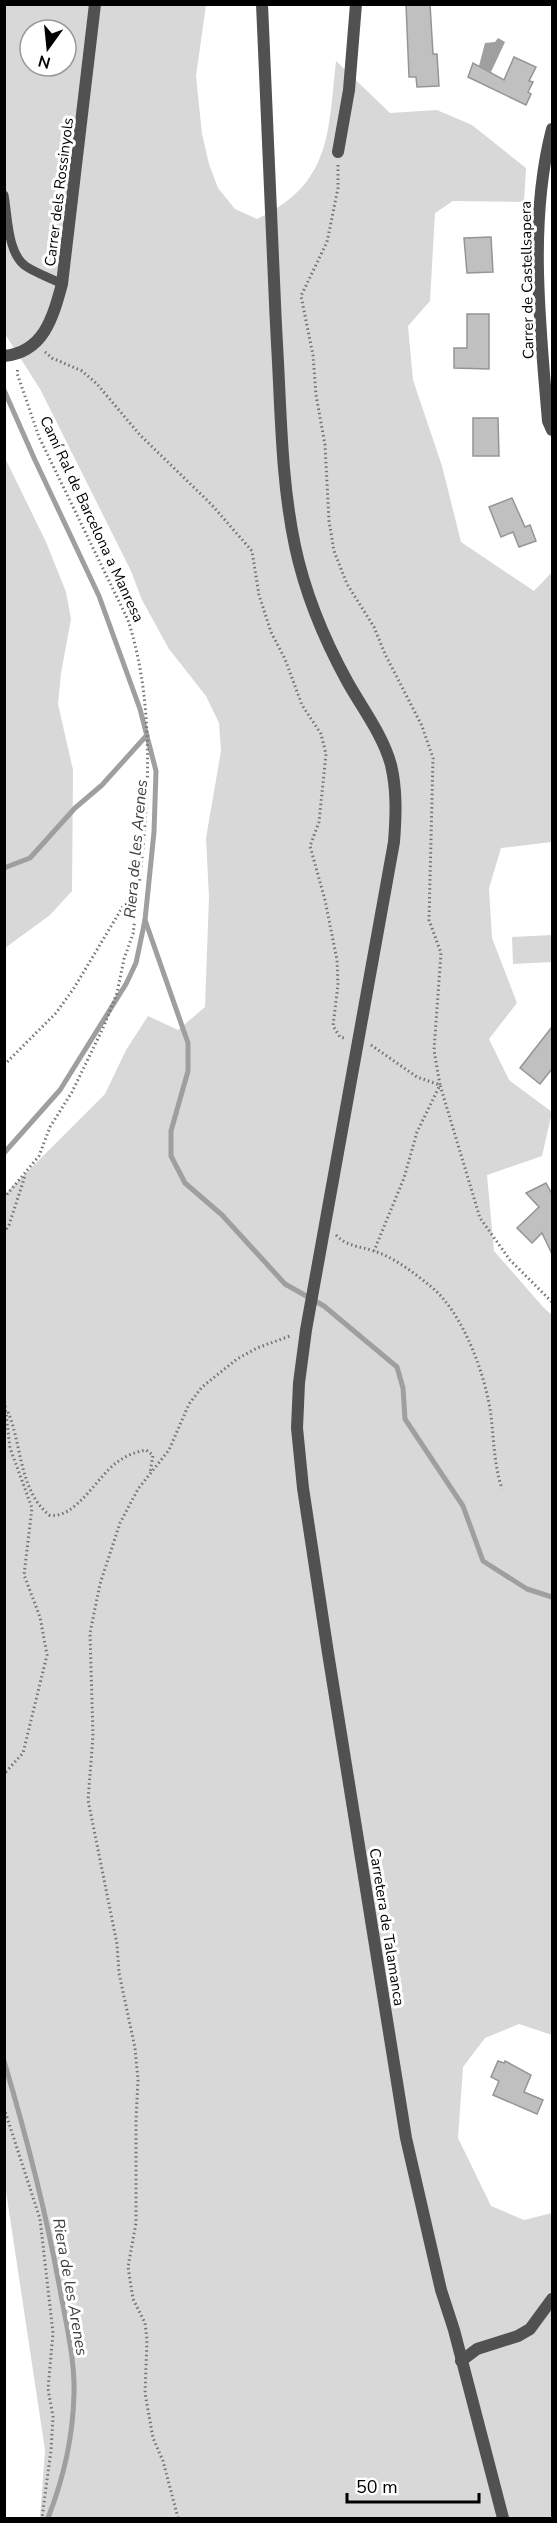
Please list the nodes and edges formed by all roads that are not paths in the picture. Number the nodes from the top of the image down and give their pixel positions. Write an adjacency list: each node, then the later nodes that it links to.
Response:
1 (95, 4): 7 (street, Carrer dels Rossinyols)
2 (262, 4): 11 (street, Carretera de Talamanca)
3 (356, 4): 5 (street)
4 (552, 129): 9 (street, Carrer de Castellsapera)
5 (338, 152)
6 (4, 195): 7 (lane)
7 (62, 284): 8 (street, Carrer dels Rossinyols)
8 (4, 356)
9 (552, 430)
10 (552, 2299): 11 (street)
11 (462, 2361): 12 (street, Carretera de Talamanca)
12 (503, 2518)

